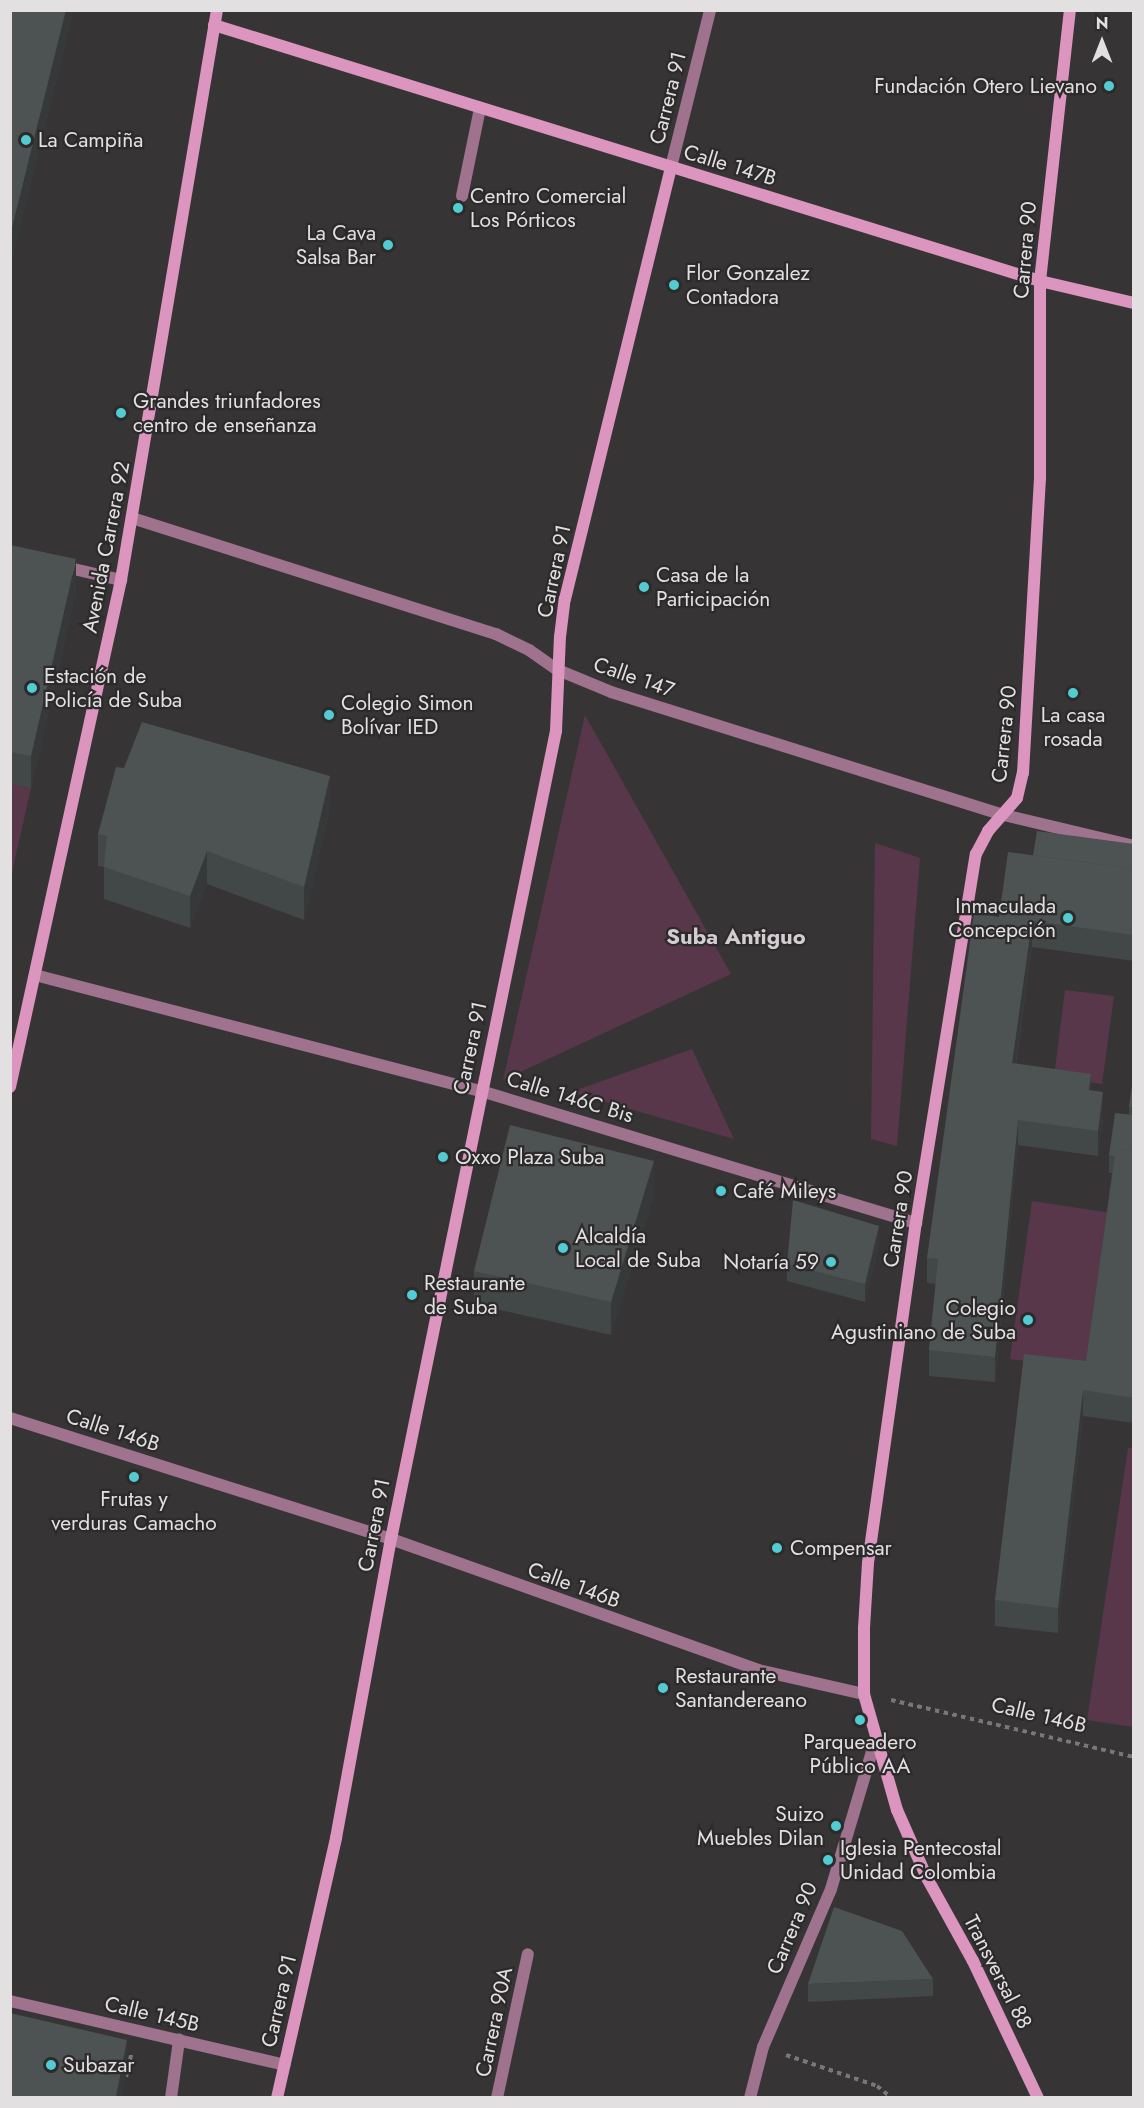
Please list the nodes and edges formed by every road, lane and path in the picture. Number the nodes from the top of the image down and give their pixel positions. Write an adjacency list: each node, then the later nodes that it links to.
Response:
1 (217, 10): 4 (street, Avenida Carrera 92)
2 (710, 10): 6 (street, Carrera 91)
3 (1070, 10): 8 (street, Carrera 90)
4 (214, 25): 5 (street, Calle 147B); 10 (street, Avenida Carrera 92)
5 (480, 108): 6 (street, Calle 147B); 7 (street)
6 (671, 167): 8 (street, Calle 147B); 13 (street, Carrera 91)
7 (462, 196)
8 (1040, 281): 9 (street, Calle 147B); 14 (street, Carrera 90)
9 (1134, 303)
10 (132, 518): 12 (street, Avenida Carrera 92); 13 (street, Calle 147)
11 (53, 564): 12 (street)
12 (122, 580): 16 (street, Avenida Carrera 92)
13 (558, 670): 14 (street, Calle 147); 19 (street, Carrera 91)
14 (1004, 815): 15 (street, Calle 147); 20 (street, Carrera 90)
15 (1134, 846)
16 (35, 975): 17 (street, Avenida Carrera 92); 19 (street, Calle 146C Bis)
17 (14, 1054): 18 (street, Avenida Carrera 92)
18 (10, 1087)
19 (481, 1091): 20 (street, Calle 146C Bis); 22 (street, Carrera 91)
20 (916, 1223): 23 (street, Carrera 90)
21 (10, 1418): 22 (street, Calle 146B)
22 (391, 1539): 23 (street, Calle 146B); 31 (street, Carrera 91)
23 (864, 1694): 24 (street, Transversal 88); 25 (path, Calle 146B)
24 (876, 1738): 30 (street, Carrera 90); 40 (street, Transversal 88)
25 (1134, 1756)
26 (528, 1954): 37 (street, Carrera 90A)
27 (10, 2001): 28 (street, Calle 145B)
28 (136, 2030): 29 (street, Calle 145B); 33 (path)
29 (179, 2040): 31 (street, Calle 145B); 35 (street)
30 (763, 2048): 38 (street, Carrera 90); 39 (path)
31 (285, 2064): 36 (street, Carrera 91)
32 (117, 2070): 33 (path)
33 (127, 2072): 34 (path)
34 (125, 2081)
35 (171, 2097)
36 (277, 2097)
37 (497, 2097)
38 (750, 2097)
39 (892, 2097)
40 (1038, 2097)

